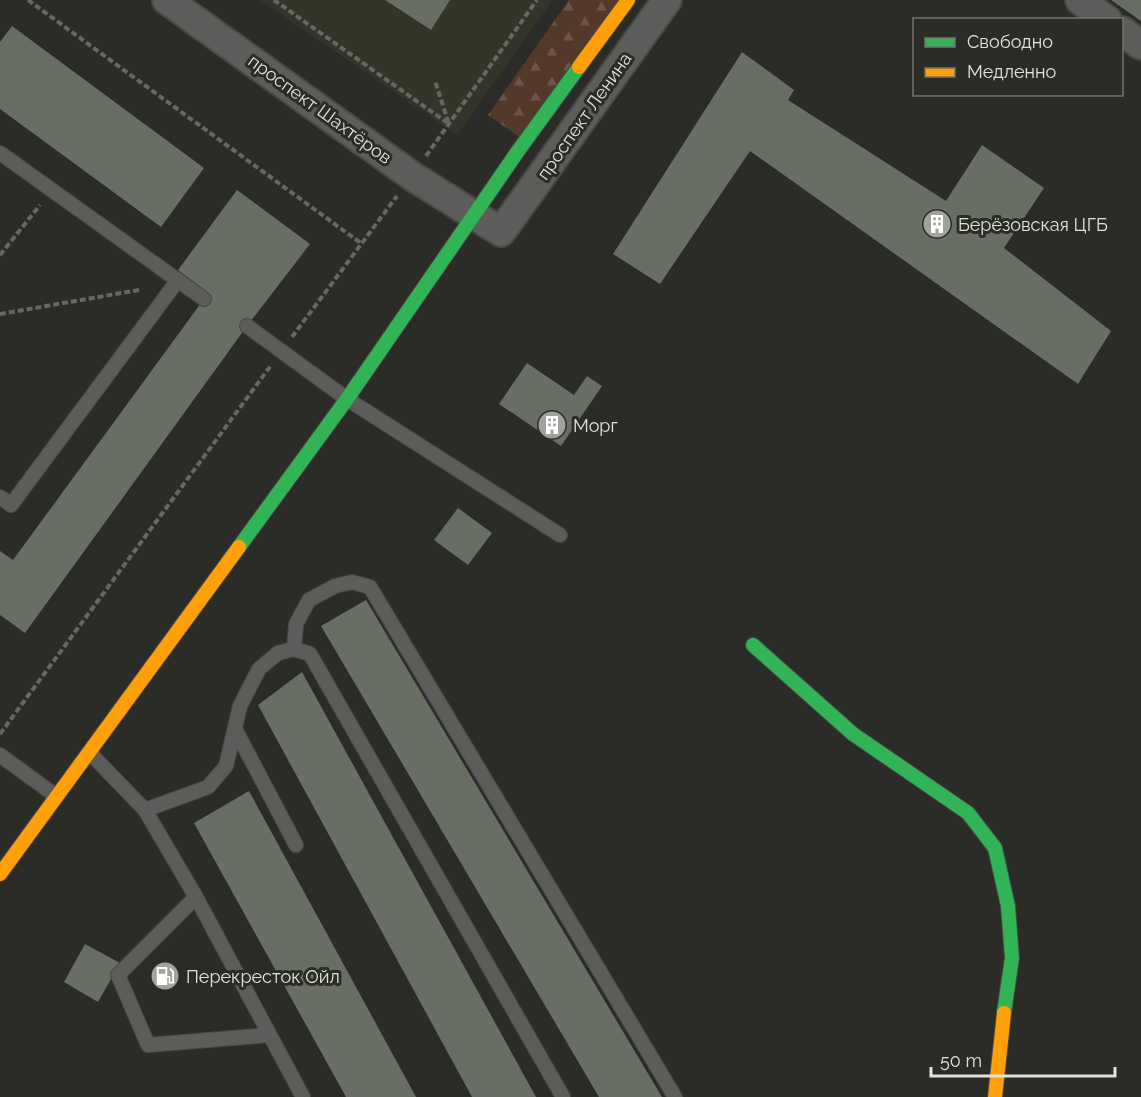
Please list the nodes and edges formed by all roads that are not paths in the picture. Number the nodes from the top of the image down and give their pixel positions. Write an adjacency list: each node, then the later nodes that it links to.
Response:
1 (628, 0): 9 (street, проспект Ленина)
2 (667, 0): 10 (street, проспект Ленина)
3 (1083, 1): 5 (street)
4 (177, 3): 9 (street, проспект Шахтёров)
5 (1104, 18)
6 (1123, 32): 7 (street)
7 (1141, 45)
8 (0, 153): 11 (lane)
9 (474, 215): 10 (street, проспект Шахтёров); 14 (street, проспект Ленина)
10 (501, 232)
11 (178, 280): 12 (lane); 15 (lane)
12 (204, 299)
13 (247, 326): 14 (lane)
14 (347, 399): 16 (lane); 20 (street, проспект Ленина)
15 (0, 497)
16 (560, 535)
17 (753, 645): 31 (street)
18 (294, 649): 19 (lane); 29 (lane); 30 (lane)
19 (235, 729): 23 (lane); 24 (lane)
20 (88, 752): 22 (street, проспект Ленина); 23 (lane)
21 (0, 755): 22 (lane)
22 (56, 796): 25 (street, проспект Ленина)
23 (145, 810): 26 (lane)
24 (296, 844)
25 (0, 874)
26 (196, 897): 27 (lane); 27 (lane)
27 (270, 1035): 28 (lane)
28 (303, 1097)
29 (563, 1097)
30 (675, 1097)
31 (995, 1097)

